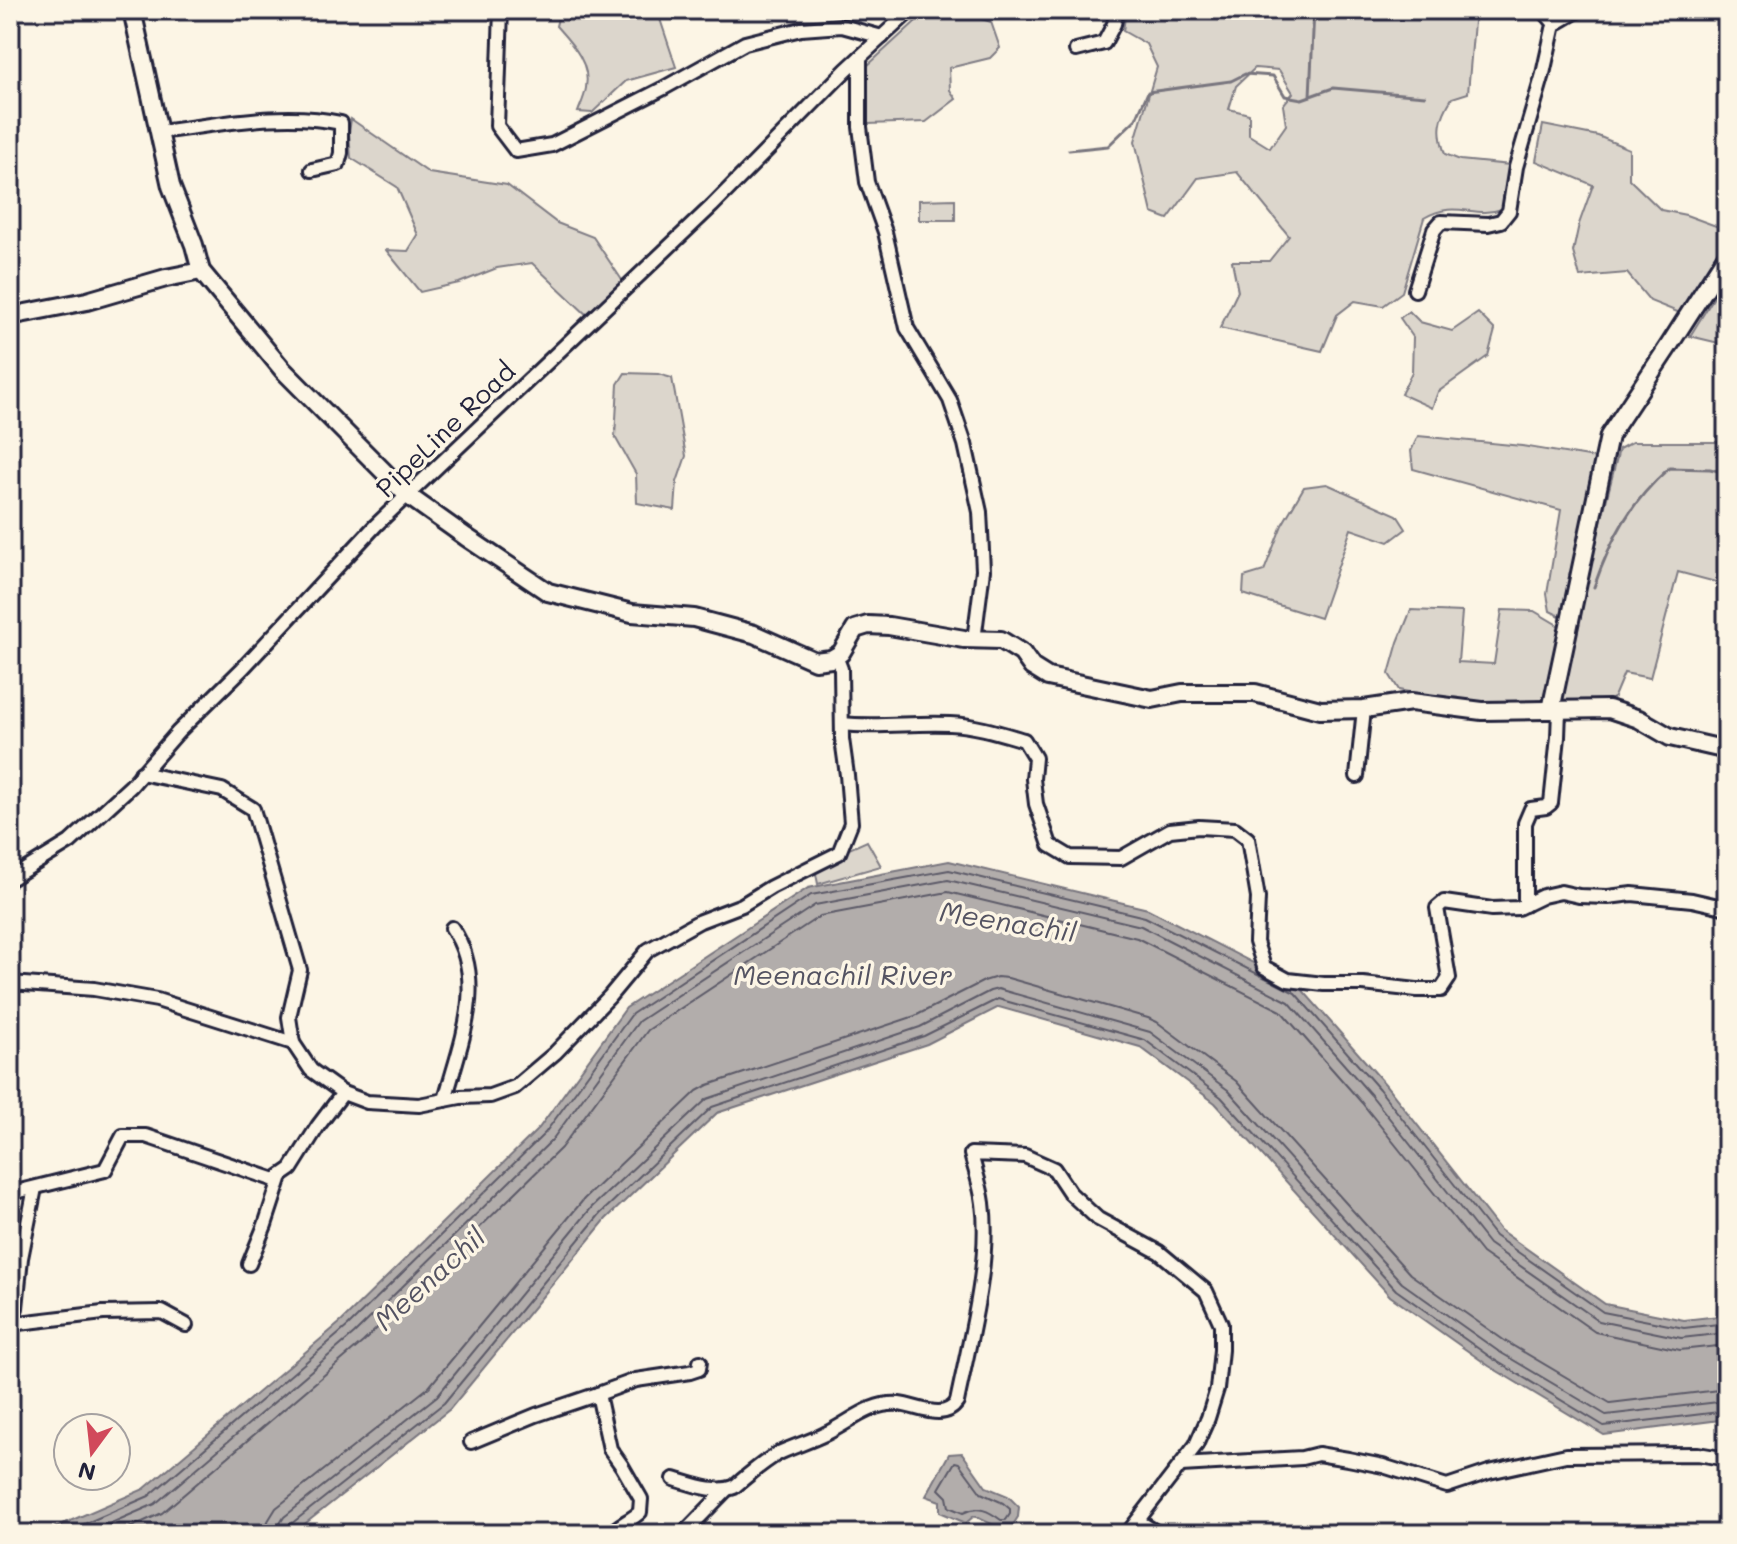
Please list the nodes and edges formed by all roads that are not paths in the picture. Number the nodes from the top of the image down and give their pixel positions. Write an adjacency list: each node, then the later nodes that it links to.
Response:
1 (132, 10): 11 (main road)
2 (501, 10): 8 (street)
3 (911, 10): 8 (street, PipeLine Road)
4 (1117, 10): 9 (street)
5 (1543, 10): 7 (street)
6 (1579, 10): 7 (street)
7 (1555, 24): 15 (street)
8 (882, 37): 10 (street, PipeLine Road)
9 (1076, 50)
10 (860, 57): 17 (street, PipeLine Road); 18 (street)
11 (159, 132): 12 (street); 14 (main road)
12 (312, 170)
13 (1727, 255): 21 (main road)
14 (201, 271): 16 (main road); 17 (main road)
15 (1415, 290)
16 (10, 316)
17 (407, 495): 19 (main road); 24 (street, PipeLine Road)
18 (974, 640): 19 (main road); 20 (main road)
19 (836, 656): 22 (street)
20 (1364, 709): 21 (main road); 25 (street)
21 (1555, 710): 23 (main road); 27 (street)
22 (842, 724): 27 (street); 33 (street)
23 (1727, 750)
24 (141, 773): 26 (street, PipeLine Road); 31 (street)
25 (1357, 776)
26 (10, 879)
27 (1525, 905): 28 (street)
28 (1727, 908)
29 (452, 928): 33 (street)
30 (10, 983): 31 (street)
31 (293, 1043): 32 (street)
32 (343, 1093): 33 (street); 34 (street)
33 (445, 1100)
34 (281, 1176): 35 (street); 37 (street)
35 (35, 1188): 36 (street); 38 (street)
36 (10, 1191)
37 (249, 1264)
38 (10, 1324): 39 (street)
39 (186, 1325)
40 (700, 1362): 41 (street)
41 (598, 1394): 42 (street); 48 (street)
42 (471, 1442)
43 (1727, 1459): 44 (street)
44 (1181, 1465): 46 (street); 47 (street)
45 (674, 1479): 46 (street)
46 (726, 1490): 49 (street)
47 (1138, 1521): 50 (street); 51 (street)
48 (611, 1534)
49 (683, 1534)
50 (1127, 1534)
51 (1159, 1534)

